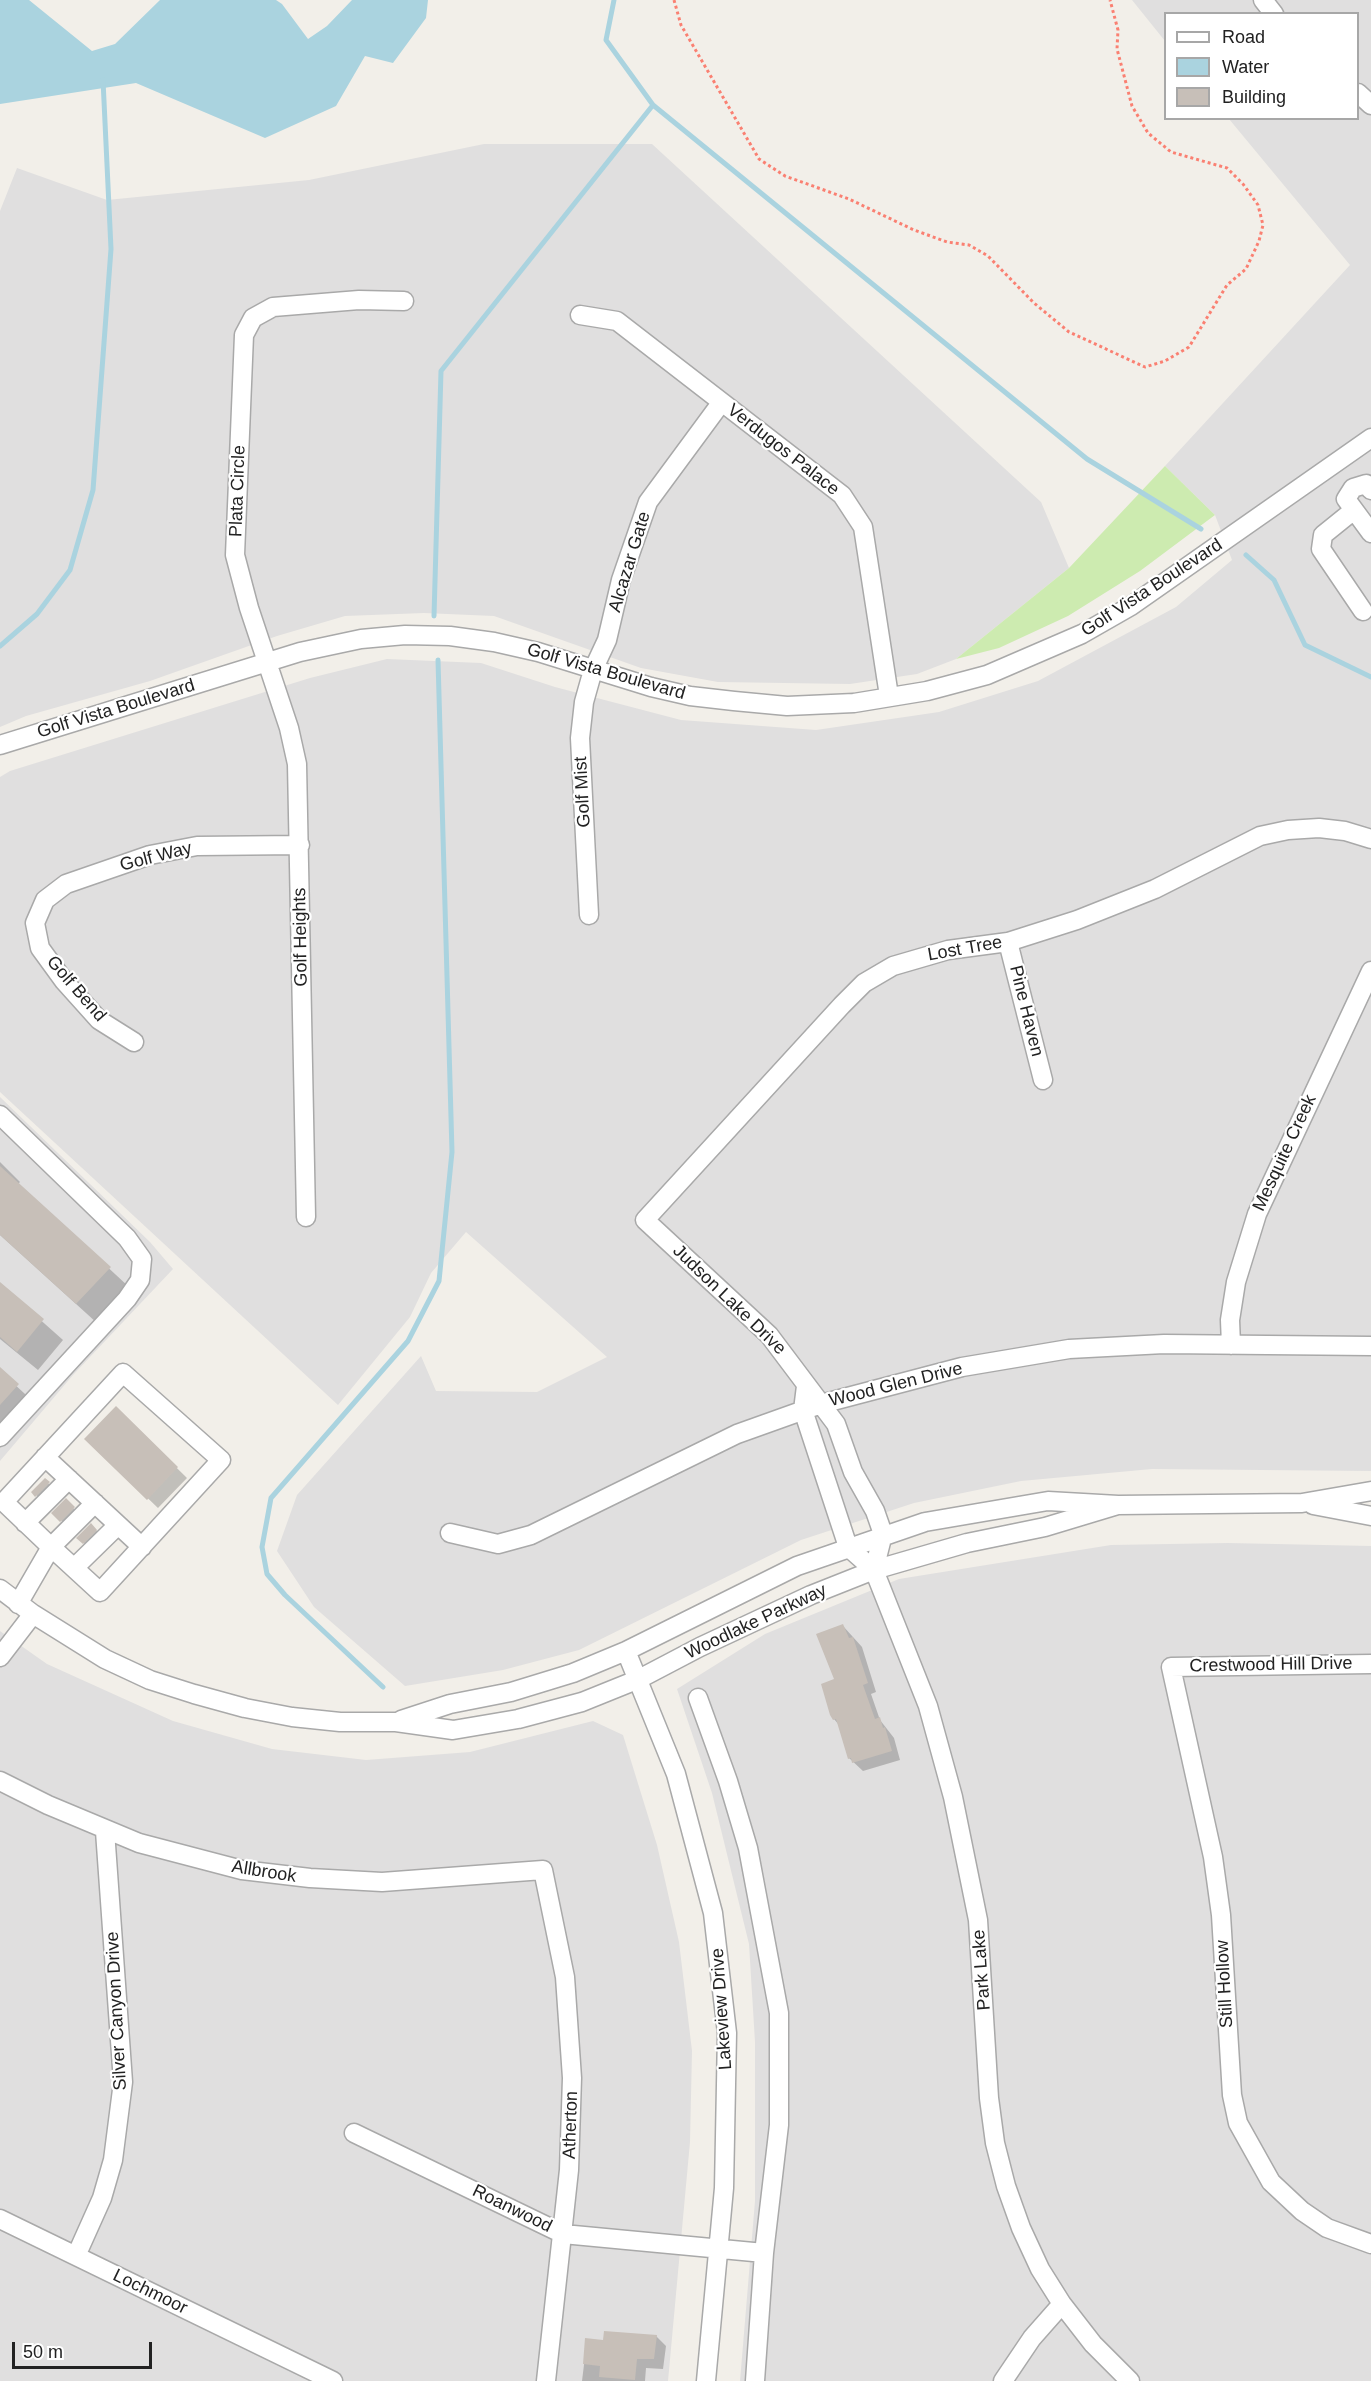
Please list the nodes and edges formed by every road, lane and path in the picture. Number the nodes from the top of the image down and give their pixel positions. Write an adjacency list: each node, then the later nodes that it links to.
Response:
1 (674, 0): 2 (path)
2 (1110, 0)
3 (1263, 0): 4 (street)
4 (1272, 12)
5 (1359, 94): 6 (street)
6 (1371, 105)
7 (404, 301): 16 (street, Plata Circle)
8 (580, 315): 9 (street, Verdugos Palace)
9 (721, 403): 17 (street, Alcazar Gate); 18 (street, Verdugos Palace)
10 (1371, 438): 11 (street, Golf Vista Boulevard)
11 (1334, 463): 12 (street); 18 (street, Golf Vista Boulevard)
12 (1362, 489): 13 (street)
13 (1354, 510): 14 (street); 15 (street)
14 (1371, 533)
15 (1363, 611)
16 (267, 662): 17 (street, Golf Vista Boulevard); 19 (street, Golf Vista Boulevard); 21 (street, Golf Heights)
17 (593, 670): 18 (street, Golf Vista Boulevard); 22 (street, Golf Mist)
18 (889, 696)
19 (0, 745)
20 (1371, 839): 24 (street, Lost Tree)
21 (300, 845): 23 (street, Golf Way); 29 (street, Golf Heights)
22 (589, 915)
23 (35, 922): 26 (street, Golf Bend)
24 (1008, 942): 27 (street, Pine Haven); 30 (street, Lost Tree)
25 (1371, 971): 31 (street, Mesquite Creek)
26 (134, 1042)
27 (1043, 1080)
28 (0, 1115): 36 (street)
29 (306, 1217)
30 (645, 1220): 33 (street, Judson Lake Drive)
31 (1231, 1345): 32 (street, Wood Glen Drive); 34 (street, Wood Glen Drive)
32 (1371, 1346)
33 (806, 1386): 34 (street, Judson Lake Drive); 35 (street)
34 (821, 1404): 35 (street, Wood Glen Drive); 38 (street, Judson Lake Drive)
35 (803, 1410): 40 (street); 48 (street, Wood Glen Drive)
36 (0, 1437)
37 (45, 1456): 39 (street); 46 (street); 51 (street)
38 (853, 1472): 40 (street); 49 (street, Judson Lake Drive)
39 (69, 1479): 42 (street); 46 (street)
40 (827, 1483): 52 (street)
41 (1371, 1491): 43 (street, Woodlake Parkway)
42 (95, 1503): 47 (street); 50 (street)
43 (1302, 1503): 44 (street, Woodlake Parkway); 45 (street, Woodlake Parkway)
44 (1118, 1505): 49 (street, Woodlake Parkway); 54 (street, Woodlake Parkway)
45 (1371, 1516)
46 (25, 1523): 50 (street)
47 (118, 1525): 51 (street); 53 (street)
48 (450, 1533)
49 (883, 1534): 52 (street, Woodlake Parkway); 54 (street)
50 (51, 1547): 53 (street); 56 (street)
51 (142, 1547): 53 (street)
52 (848, 1547): 54 (street, Park Lake); 57 (street, Woodlake Parkway)
53 (74, 1568)
54 (874, 1570): 61 (street, Woodlake Parkway); 74 (street, Park Lake)
55 (1, 1592): 56 (street, Woodlake Parkway)
56 (25, 1609): 58 (street); 63 (street, Woodlake Parkway)
57 (626, 1651): 61 (street, Lakeview Drive); 63 (street, Woodlake Parkway)
58 (0, 1657)
59 (1371, 1664): 60 (street, Crestwood Hill Drive)
60 (1172, 1667): 70 (street, Still Hollow)
61 (639, 1679): 63 (street, Woodlake Parkway); 71 (street, Lakeview Drive)
62 (698, 1698): 72 (street)
63 (396, 1722)
64 (0, 1781): 65 (street, Allbrook)
65 (105, 1830): 66 (street, Allbrook); 73 (street, Silver Canyon Drive)
66 (543, 1870): 69 (street, Atherton)
67 (354, 2133): 69 (street, Roanwood)
68 (0, 2219): 73 (street, Lochmoor)
69 (563, 2234): 71 (street, Roanwood); 76 (street, Atherton)
70 (1369, 2243)
71 (718, 2249): 72 (street, Roanwood); 77 (street, Lakeview Drive)
72 (764, 2253): 78 (street)
73 (76, 2256): 75 (street, Lochmoor)
74 (1062, 2304): 79 (street); 80 (street, Park Lake)
75 (333, 2381)
76 (546, 2381)
77 (706, 2381)
78 (755, 2381)
79 (1003, 2381)
80 (1130, 2381)

